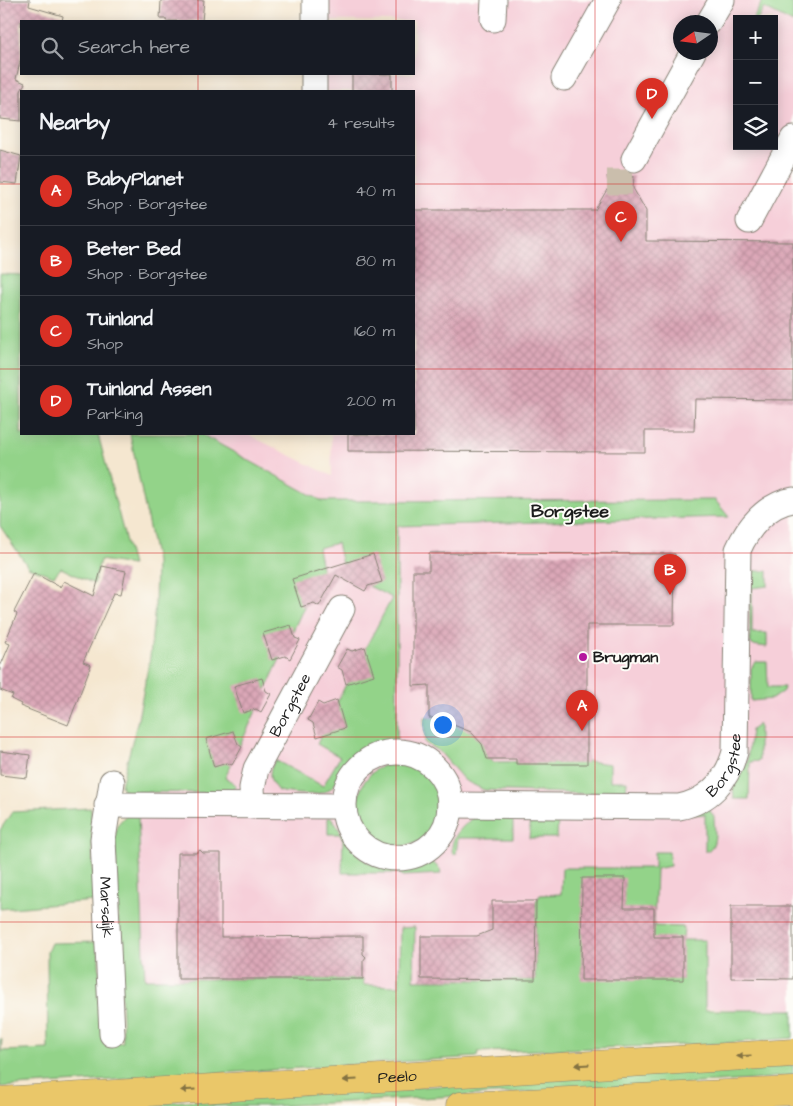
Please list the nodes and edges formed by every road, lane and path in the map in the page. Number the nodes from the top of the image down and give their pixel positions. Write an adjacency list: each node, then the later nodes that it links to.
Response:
1 (315, 0): 5 (street)
2 (608, 0): 8 (street)
3 (722, 0): 4 (street)
4 (714, 15)
5 (315, 20)
6 (689, 60): 11 (street)
7 (314, 75): 9 (street)
8 (564, 78)
9 (314, 90)
10 (793, 139): 12 (street)
11 (634, 160)
12 (749, 221)
13 (793, 500): 15 (street, Borgstee)
14 (342, 609): 16 (street, Borgstee)
15 (450, 805): 17 (street); 17 (street)
16 (253, 806): 17 (street); 18 (street, Marsdijk)
17 (343, 806)
18 (112, 1034)
19 (793, 1053): 21 (main road, Peelo, one-way to 21)
20 (793, 1091): 22 (main road)
21 (0, 1101)
22 (460, 1106)

